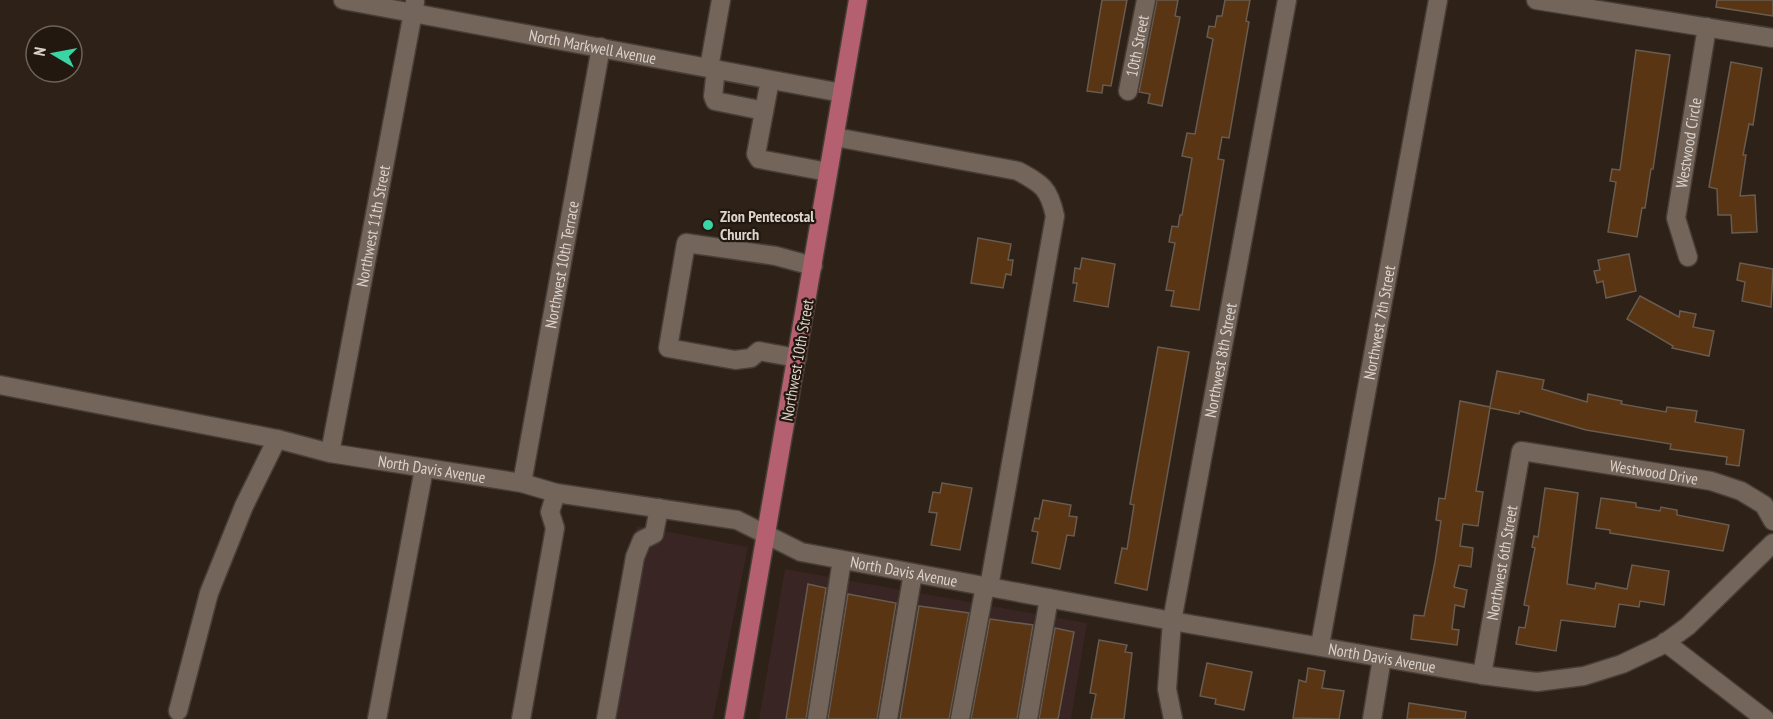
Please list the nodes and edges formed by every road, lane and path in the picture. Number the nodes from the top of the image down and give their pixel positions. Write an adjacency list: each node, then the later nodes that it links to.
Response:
1 (344, 0): 8 (street, North Markwell Avenue)
2 (721, 0): 12 (street)
3 (858, 0): 15 (main road, Northwest 10th Street)
4 (1146, 0): 14 (street, 10th Street)
5 (1287, 0): 37 (street, Northwest 8th Street)
6 (1438, 0): 39 (street, Northwest 7th Street)
7 (1536, 0): 9 (street)
8 (414, 6): 11 (street, North Markwell Avenue); 25 (street, Northwest 11th Street)
9 (1707, 27): 10 (street); 19 (street, Westwood Circle)
10 (1773, 38)
11 (601, 47): 12 (street, North Markwell Avenue); 27 (street, Northwest 10th Terrace)
12 (712, 68): 13 (street, North Markwell Avenue); 16 (street)
13 (770, 80): 15 (street, North Markwell Avenue); 16 (street)
14 (1128, 91)
15 (842, 93): 17 (main road, Northwest 10th Street)
16 (764, 111): 18 (street)
17 (835, 137): 18 (main road, Northwest 10th Street); 35 (street)
18 (828, 172): 20 (main road, Northwest 10th Street)
19 (1688, 257)
20 (813, 266): 21 (main road, Northwest 10th Street); 21 (street)
21 (797, 358): 31 (main road, Northwest 10th Street)
22 (0, 385): 23 (street, North Davis Avenue)
23 (277, 439): 25 (street, North Davis Avenue); 42 (street)
24 (1521, 451): 30 (street, Westwood Drive); 41 (street, Northwest 6th Street)
25 (330, 453): 26 (street, North Davis Avenue)
26 (424, 469): 27 (street, North Davis Avenue); 43 (street)
27 (522, 483): 28 (street, North Davis Avenue)
28 (556, 493): 29 (street, North Davis Avenue); 44 (street)
29 (658, 508): 31 (street, North Davis Avenue); 45 (street)
30 (1773, 521)
31 (767, 537): 33 (street, North Davis Avenue); 46 (main road, Northwest 10th Street)
32 (1773, 543): 38 (street, North Davis Avenue)
33 (842, 560): 34 (street, North Davis Avenue); 47 (street)
34 (913, 573): 35 (street, North Davis Avenue); 48 (street)
35 (987, 586): 36 (street, North Davis Avenue); 49 (street)
36 (1049, 598): 37 (street, North Davis Avenue); 50 (street)
37 (1172, 621): 39 (street, North Davis Avenue); 51 (street, Northwest 8th Street)
38 (1665, 642): 41 (street, North Davis Avenue); 53 (street)
39 (1320, 645): 40 (street, North Davis Avenue)
40 (1382, 658): 41 (street, North Davis Avenue); 52 (street)
41 (1482, 675)
42 (178, 711)
43 (378, 719)
44 (521, 719)
45 (606, 719)
46 (734, 719)
47 (817, 719)
48 (888, 719)
49 (960, 719)
50 (1028, 719)
51 (1173, 719)
52 (1372, 719)
53 (1766, 719)

